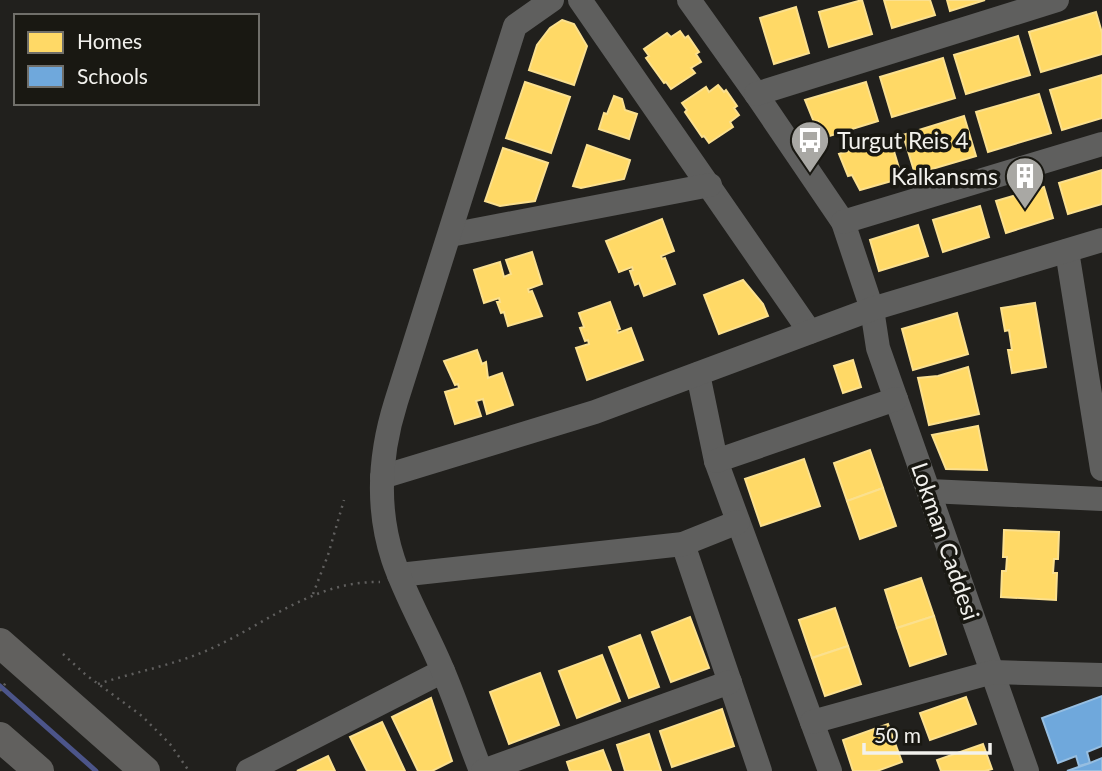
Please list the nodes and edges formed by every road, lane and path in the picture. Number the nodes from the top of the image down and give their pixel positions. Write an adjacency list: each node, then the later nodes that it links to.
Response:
1 (552, 0): 9 (street)
2 (580, 0): 7 (street)
3 (689, 0): 5 (street, Lokman Caddesi)
4 (1056, 0): 5 (street)
5 (756, 94): 8 (street, Lokman Caddesi)
6 (1102, 144): 8 (street)
7 (710, 186): 9 (street); 13 (street)
8 (843, 222): 12 (street, Lokman Caddesi)
9 (450, 235): 18 (street)
10 (1102, 240): 11 (street)
11 (1067, 251): 12 (street); 17 (street)
12 (872, 309): 13 (street); 15 (street, Lokman Caddesi)
13 (810, 331): 14 (street)
14 (698, 373): 16 (street); 18 (street)
15 (896, 400): 16 (street); 19 (street, Lokman Caddesi)
16 (716, 461): 22 (street)
17 (1102, 469)
18 (382, 477): 24 (street)
19 (929, 491): 20 (street); 29 (street, Lokman Caddesi)
20 (1102, 499)
21 (344, 500): 25 (path)
22 (738, 522): 23 (street); 35 (street)
23 (682, 544): 24 (street); 32 (street)
24 (402, 579): 25 (path); 28 (street)
25 (313, 594): 33 (path)
26 (0, 643): 38 (main road)
27 (63, 654): 33 (path)
28 (443, 671): 40 (street); 41 (street)
29 (993, 672): 30 (street); 35 (street); 44 (street, Lokman Caddesi)
30 (1102, 675)
31 (7, 682): 34 (path)
32 (730, 682): 41 (street); 42 (street)
33 (98, 684): 39 (path)
34 (0, 691)
35 (812, 722): 43 (street)
36 (0, 737): 37 (main road)
37 (39, 771)
38 (145, 771)
39 (190, 771)
40 (250, 771)
41 (482, 771)
42 (760, 771)
43 (830, 771)
44 (1027, 771)

